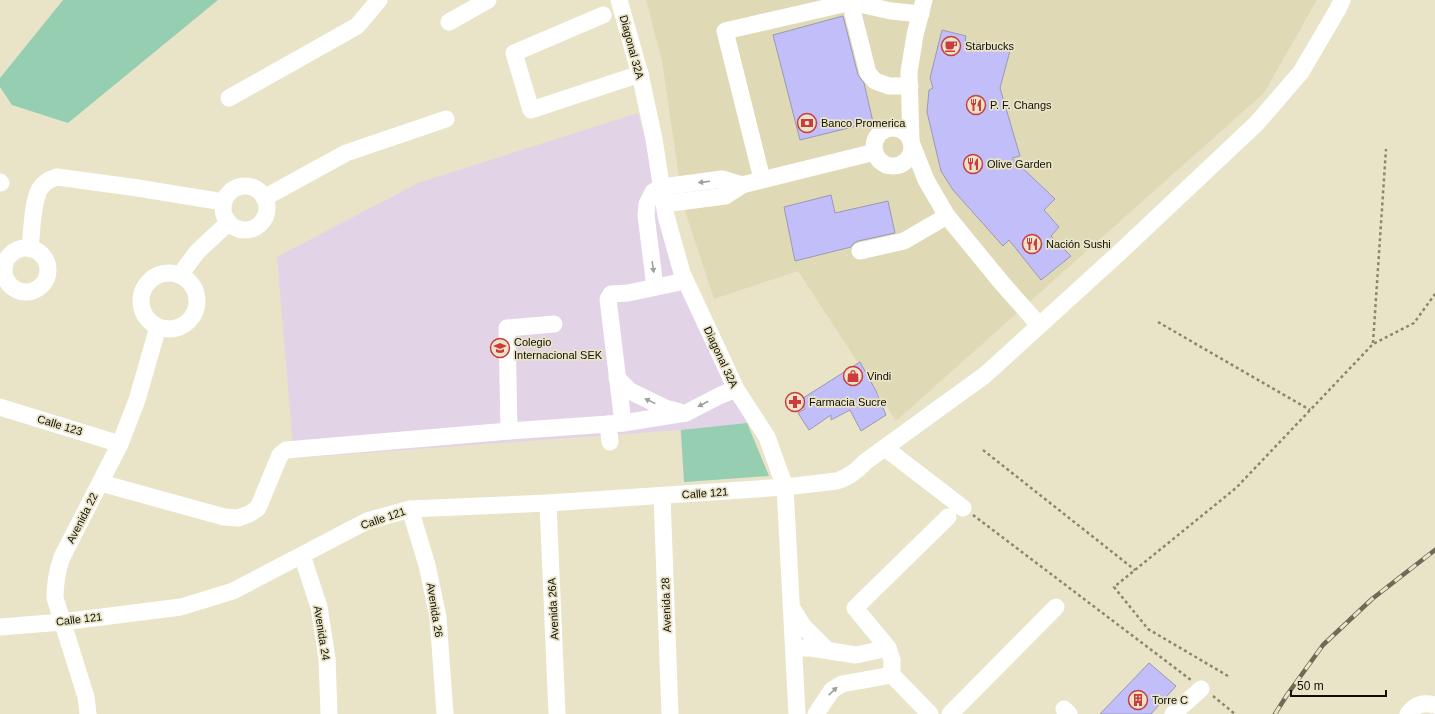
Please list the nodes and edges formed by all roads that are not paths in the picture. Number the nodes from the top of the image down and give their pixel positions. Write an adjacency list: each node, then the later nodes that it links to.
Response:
1 (379, 0): 11 (street)
2 (488, 0): 8 (street)
3 (618, 0): 9 (street, Diagonal 32A)
4 (1342, 0): 29 (street, Calle 121)
5 (855, 3): 6 (street); 10 (street); 15 (street)
6 (922, 7): 10 (street)
7 (603, 15): 9 (street)
8 (449, 22)
9 (640, 74): 17 (street, Diagonal 32A)
10 (910, 86): 13 (street)
11 (229, 98)
12 (446, 119): 18 (street)
13 (911, 142): 14 (street); 14 (street); 21 (street)
14 (875, 152): 15 (street)
15 (762, 179): 16 (street)
16 (742, 185): 17 (street, one-way to 17); 20 (street)
17 (662, 187): 20 (street, Diagonal 32A); 27 (street, one-way to 27)
18 (264, 198): 19 (street); 22 (street)
19 (223, 202): 22 (street); 23 (street)
20 (664, 204): 26 (street, Diagonal 32A)
21 (947, 216): 24 (street); 29 (street)
22 (228, 223): 25 (street)
23 (30, 249)
24 (860, 251)
25 (180, 275): 30 (street); 30 (street)
26 (686, 281): 27 (street); 32 (street, Diagonal 32A)
27 (655, 287): 31 (street)
28 (554, 324): 36 (street)
29 (1039, 326): 39 (street, Calle 121)
30 (158, 327): 38 (street, Avenida 22)
31 (617, 378): 34 (street, one-way to 31); 35 (street)
32 (736, 389): 34 (street, one-way to 34); 41 (street, Diagonal 32A)
33 (0, 407): 38 (street, Calle 123)
34 (686, 413): 35 (street)
35 (615, 423): 36 (street); 37 (street)
36 (509, 432): 40 (street)
37 (610, 442)
38 (120, 444): 40 (street, Avenida 22)
39 (885, 448): 41 (street, Calle 121); 44 (street)
40 (100, 483): 50 (street, Avenida 22)
41 (785, 487): 42 (street, Calle 121); 48 (street, Diagonal 32A)
42 (662, 496): 43 (street, Calle 121); 62 (street, Avenida 28)
43 (548, 503): 45 (street, Calle 121); 61 (street, Avenida 26A)
44 (963, 508)
45 (410, 509): 47 (street, Calle 121); 60 (street, Avenida 26)
46 (948, 517): 53 (street)
47 (302, 555): 50 (street, Calle 121); 59 (street, Avenida 24)
48 (792, 607): 52 (street, Diagonal 32A); 54 (street)
49 (1056, 607): 66 (street)
50 (62, 622): 51 (street, Calle 121); 58 (street, Avenida 22)
51 (0, 627)
52 (794, 648): 54 (street); 63 (street, Diagonal 32A)
53 (888, 648): 54 (street); 55 (street)
54 (827, 650)
55 (892, 675): 64 (street, one-way to 55); 65 (street)
56 (1201, 688): 67 (street)
57 (1435, 705): 68 (street)
58 (88, 714)
59 (328, 714)
60 (445, 714)
61 (557, 714)
62 (670, 714)
63 (797, 714)
64 (816, 714)
65 (930, 714)
66 (950, 714)
67 (1173, 714)
68 (1408, 714)

